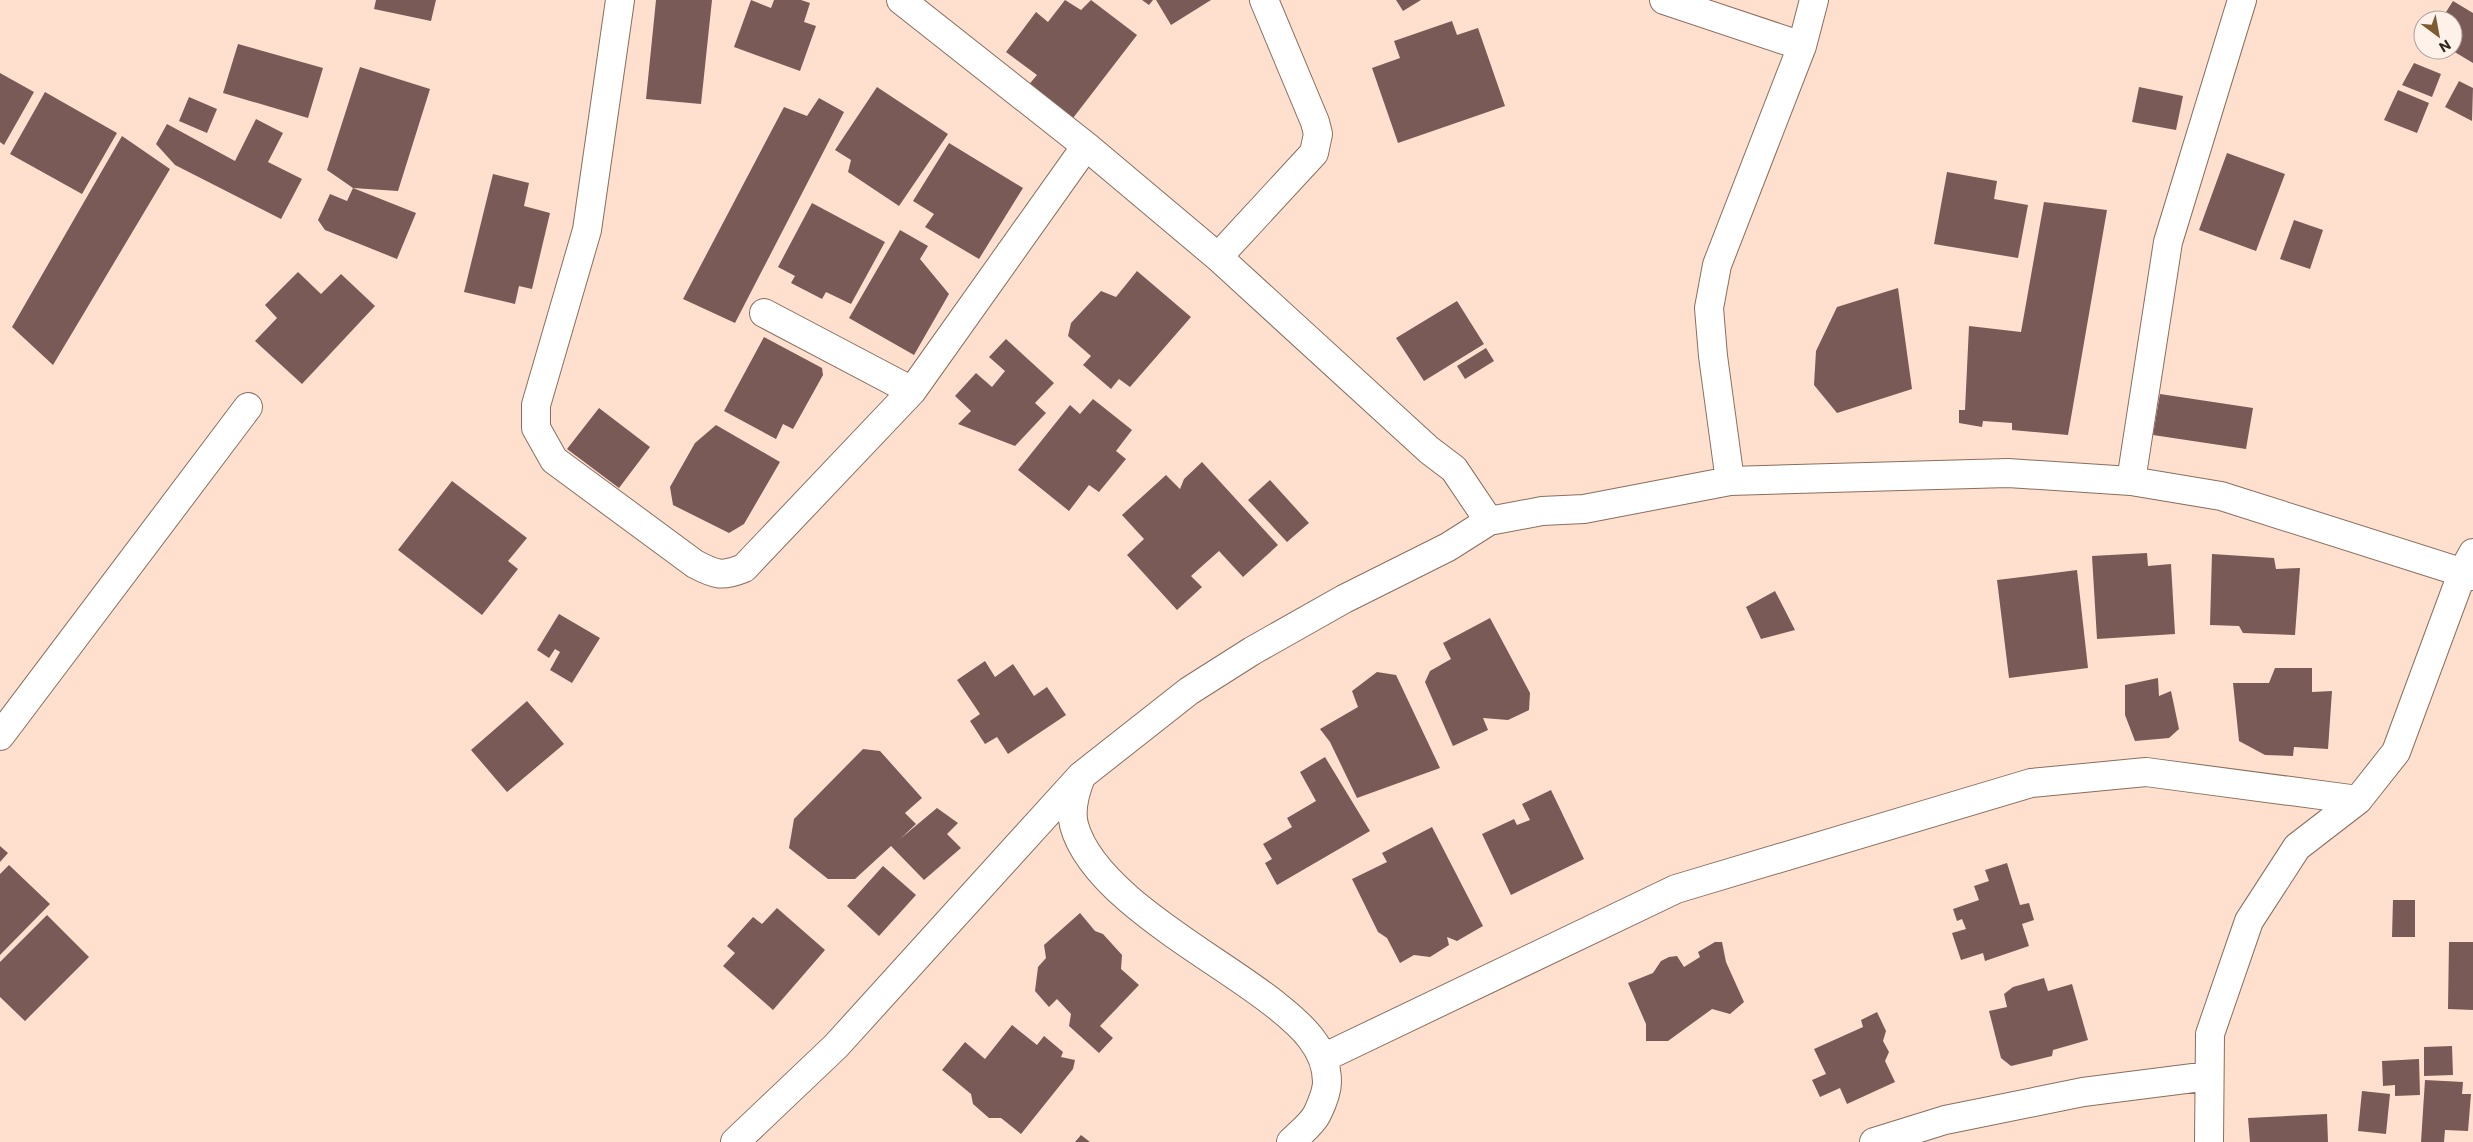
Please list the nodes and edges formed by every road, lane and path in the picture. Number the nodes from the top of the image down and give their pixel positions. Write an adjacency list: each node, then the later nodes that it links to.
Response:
1 (620, 0): 11 (street)
2 (901, 0): 8 (street)
3 (1264, 0): 9 (street)
4 (1664, 0): 7 (street)
5 (1814, 0): 7 (street)
6 (2242, 0): 13 (street)
7 (1802, 46): 14 (street)
8 (1086, 146): 9 (street); 11 (street)
9 (1218, 257): 15 (street)
10 (764, 313): 11 (street)
11 (912, 391)
12 (248, 407): 17 (street)
13 (2131, 481): 14 (street); 16 (street)
14 (1730, 482): 15 (street)
15 (1489, 521): 18 (street)
16 (2470, 567): 19 (street)
17 (0, 736)
18 (1081, 776): 20 (street); 22 (street)
19 (2358, 800): 20 (street); 21 (street)
20 (1323, 1058): 23 (street)
21 (2209, 1076): 24 (street); 25 (street)
22 (735, 1142)
23 (1291, 1142)
24 (1874, 1142)
25 (2208, 1142)

